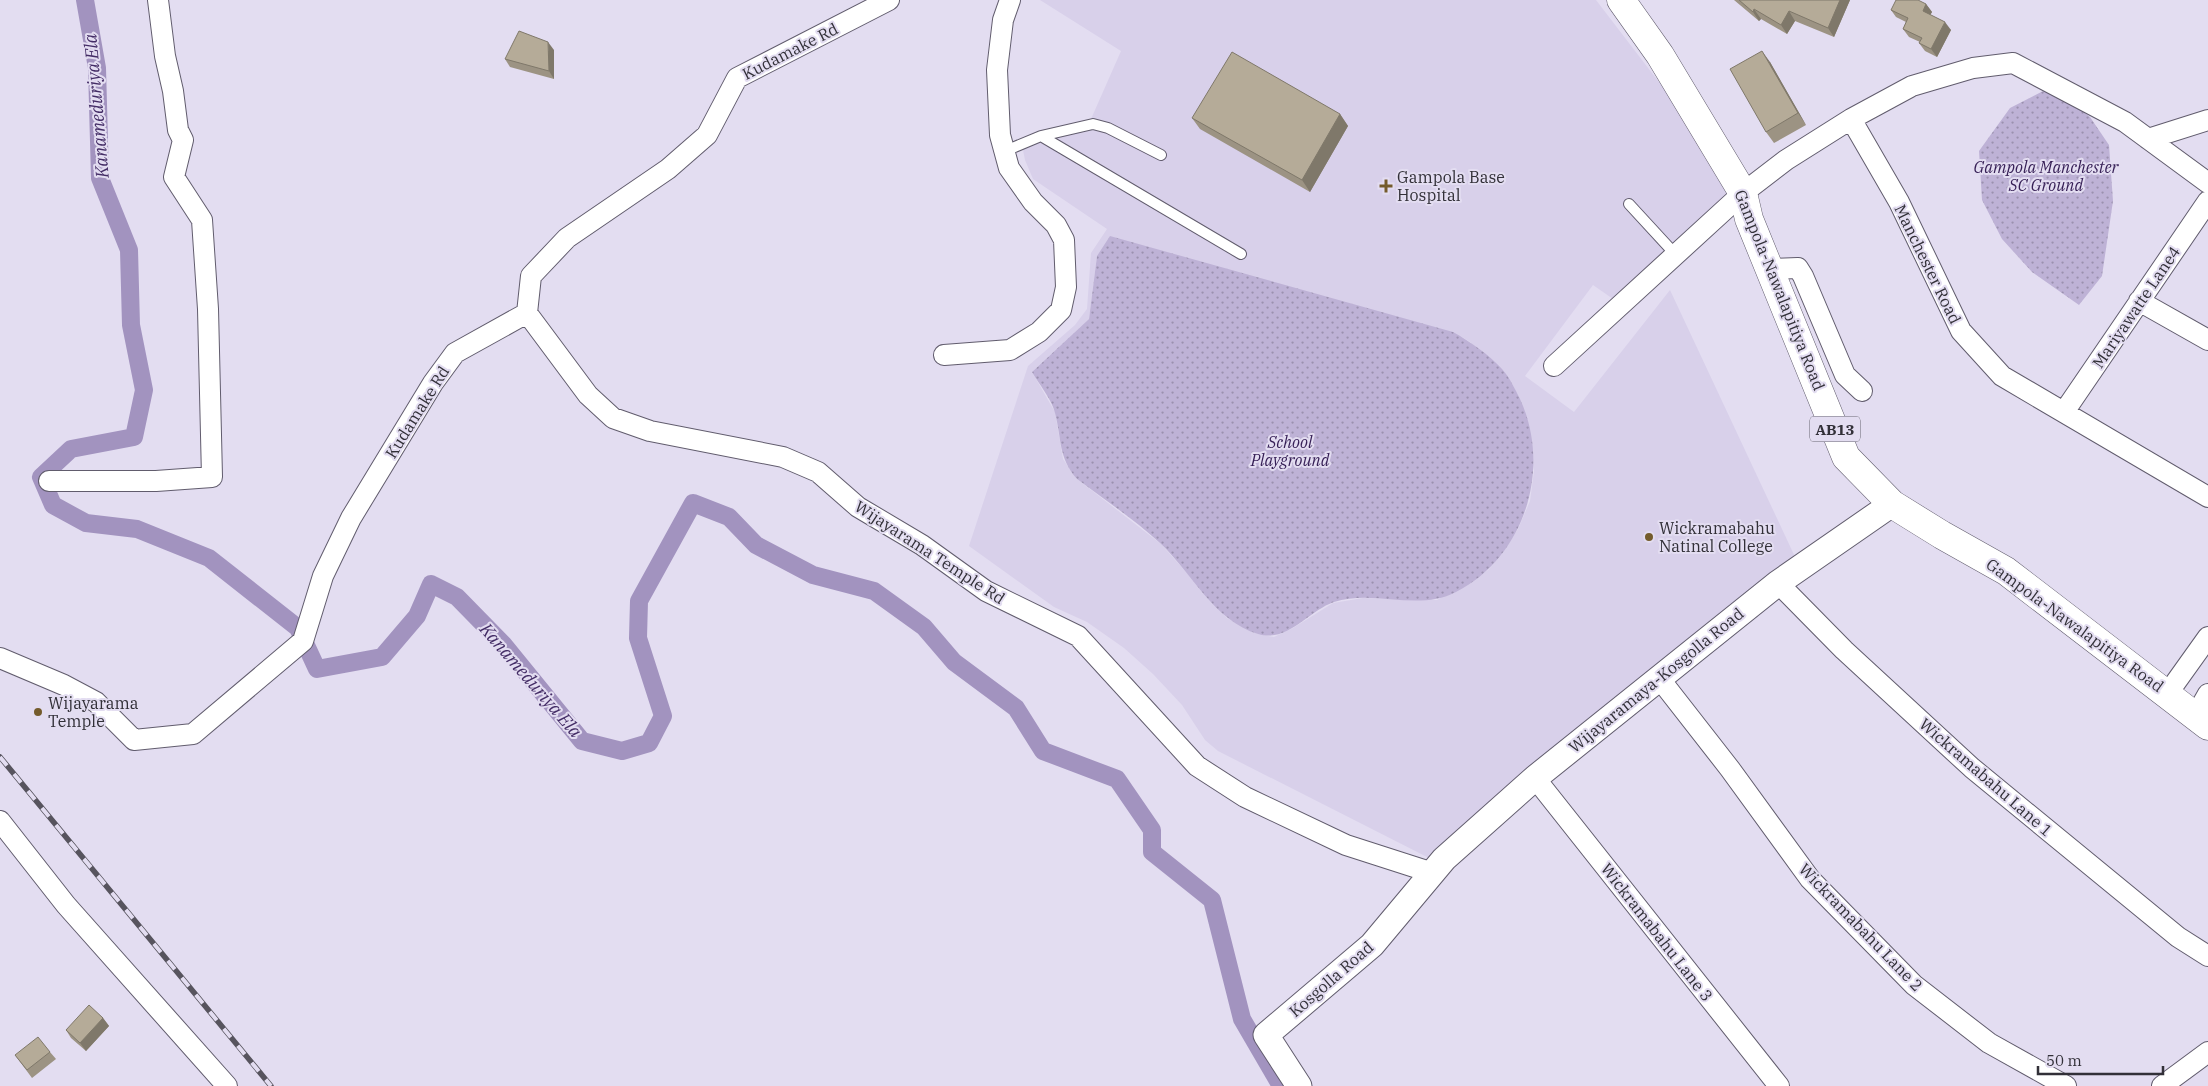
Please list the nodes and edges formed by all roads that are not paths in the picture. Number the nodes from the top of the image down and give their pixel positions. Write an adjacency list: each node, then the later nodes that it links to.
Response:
1 (158, 0): 25 (street)
2 (889, 0): 19 (street, Kudamake Rd)
3 (1010, 0): 9 (street)
4 (1621, 0): 12 (main road, Gampola-Nawalapitiya Road / AB13)
5 (1851, 119): 8 (street); 12 (street); 24 (street, Manchester Road)
6 (2208, 120): 8 (street)
7 (1041, 136): 9 (lane); 10 (lane); 15 (lane)
8 (2148, 139): 11 (street)
9 (1005, 151): 21 (street)
10 (1161, 155)
11 (2208, 183)
12 (1742, 193): 16 (street); 17 (main road, Gampola-Nawalapitiya Road / AB13)
13 (2208, 201): 18 (street, Mariyawatte Lane4)
14 (1629, 204): 16 (lane)
15 (1241, 254)
16 (1675, 254): 22 (street)
17 (1771, 269): 23 (street); 27 (main road, Gampola-Nawalapitiya Road / AB13)
18 (2139, 301): 20 (street); 24 (street, Mariyawatte Lane4)
19 (527, 313): 30 (street, Kudamake Rd); 36 (street, Wijayarama Temple Rd)
20 (2208, 340)
21 (944, 355)
22 (1554, 366)
23 (1862, 391)
24 (2064, 412): 26 (street, Manchester Road)
25 (50, 481)
26 (2208, 498)
27 (1892, 504): 28 (street, Wijayaramaya-Kosgolla Road); 32 (main road, Gampola-Nawalapitiya Road / AB13)
28 (1778, 583): 31 (street, Wijayaramaya-Kosgolla Road); 37 (street, Wickramabahu Lane 1)
29 (2208, 637): 32 (street)
30 (0, 658)
31 (1659, 678): 34 (street, Wijayaramaya-Kosgolla Road); 42 (street, Wickramabahu Lane 2)
32 (2168, 693): 33 (main road, Gampola-Nawalapitiya Road / AB13)
33 (2204, 712)
34 (1535, 778): 36 (street, Wijayaramaya-Kosgolla Road); 41 (street, Wickramabahu Lane 3)
35 (0, 821): 39 (street)
36 (1433, 873): 40 (street, Kosgolla Road)
37 (2208, 956)
38 (2208, 1052): 43 (street)
39 (227, 1086)
40 (1299, 1086)
41 (1779, 1086)
42 (2066, 1086)
43 (2162, 1086)

